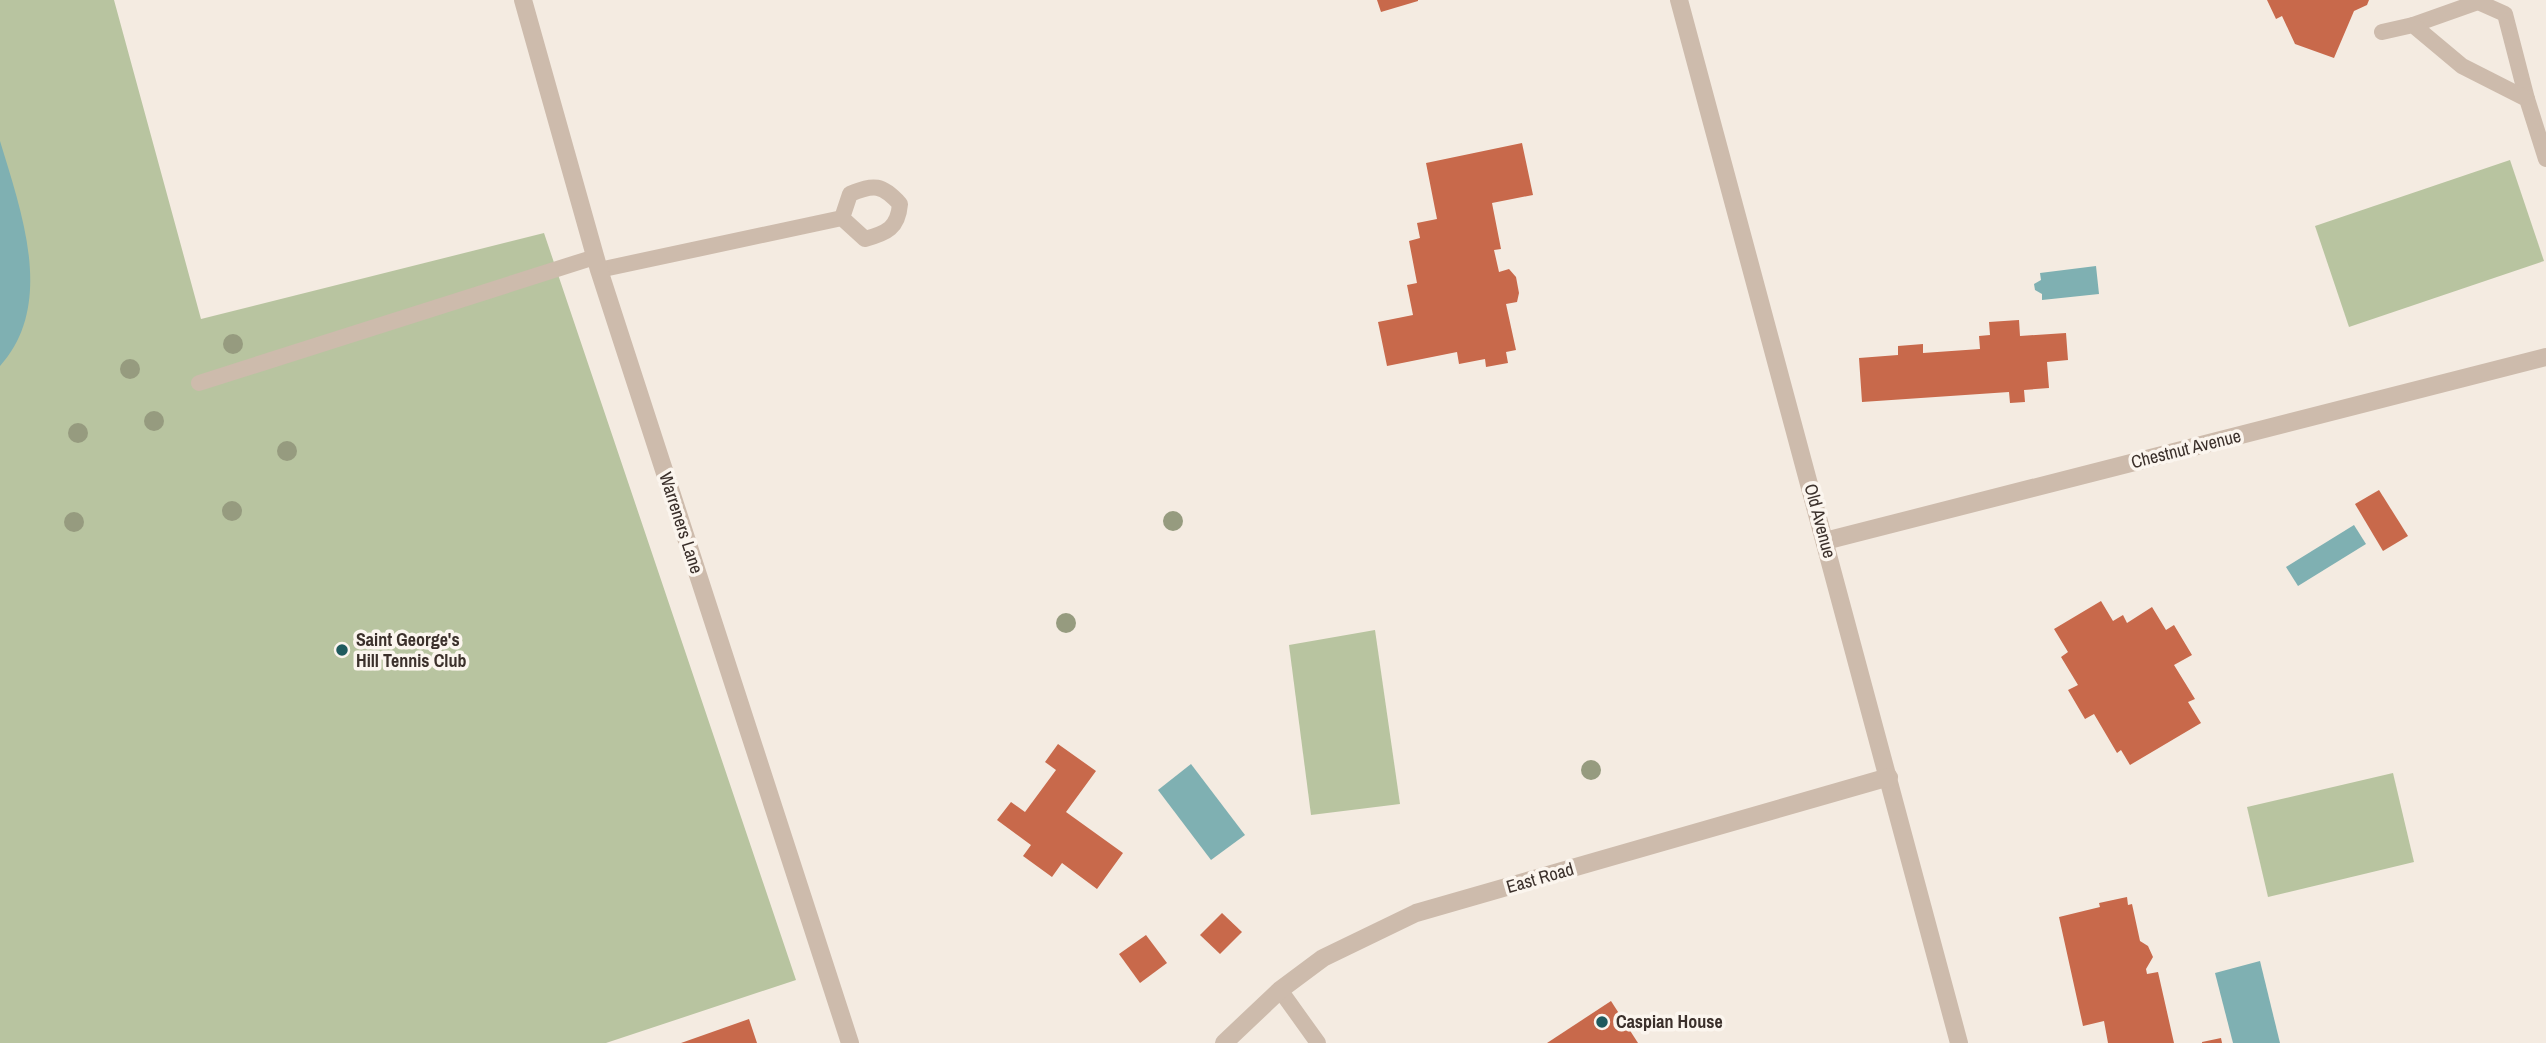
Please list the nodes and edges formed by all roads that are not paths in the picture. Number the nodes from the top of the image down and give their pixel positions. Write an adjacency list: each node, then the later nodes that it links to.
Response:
1 (523, 0): 8 (street, Warreners Lane)
2 (1679, 0): 11 (street, Old Avenue)
3 (2413, 25): 4 (lane); 5 (lane); 5 (lane)
4 (2382, 32)
5 (2527, 99): 6 (lane)
6 (2546, 159)
7 (842, 218): 8 (lane)
8 (597, 264): 10 (lane); 14 (street, Warreners Lane)
9 (2546, 357): 11 (street, Chestnut Avenue)
10 (199, 383)
11 (1825, 541): 12 (street, Old Avenue)
12 (1889, 777): 13 (street, East Road); 17 (street, Old Avenue)
13 (1280, 990): 15 (street, East Road); 16 (lane)
14 (850, 1043)
15 (1224, 1043)
16 (1318, 1043)
17 (1959, 1043)

